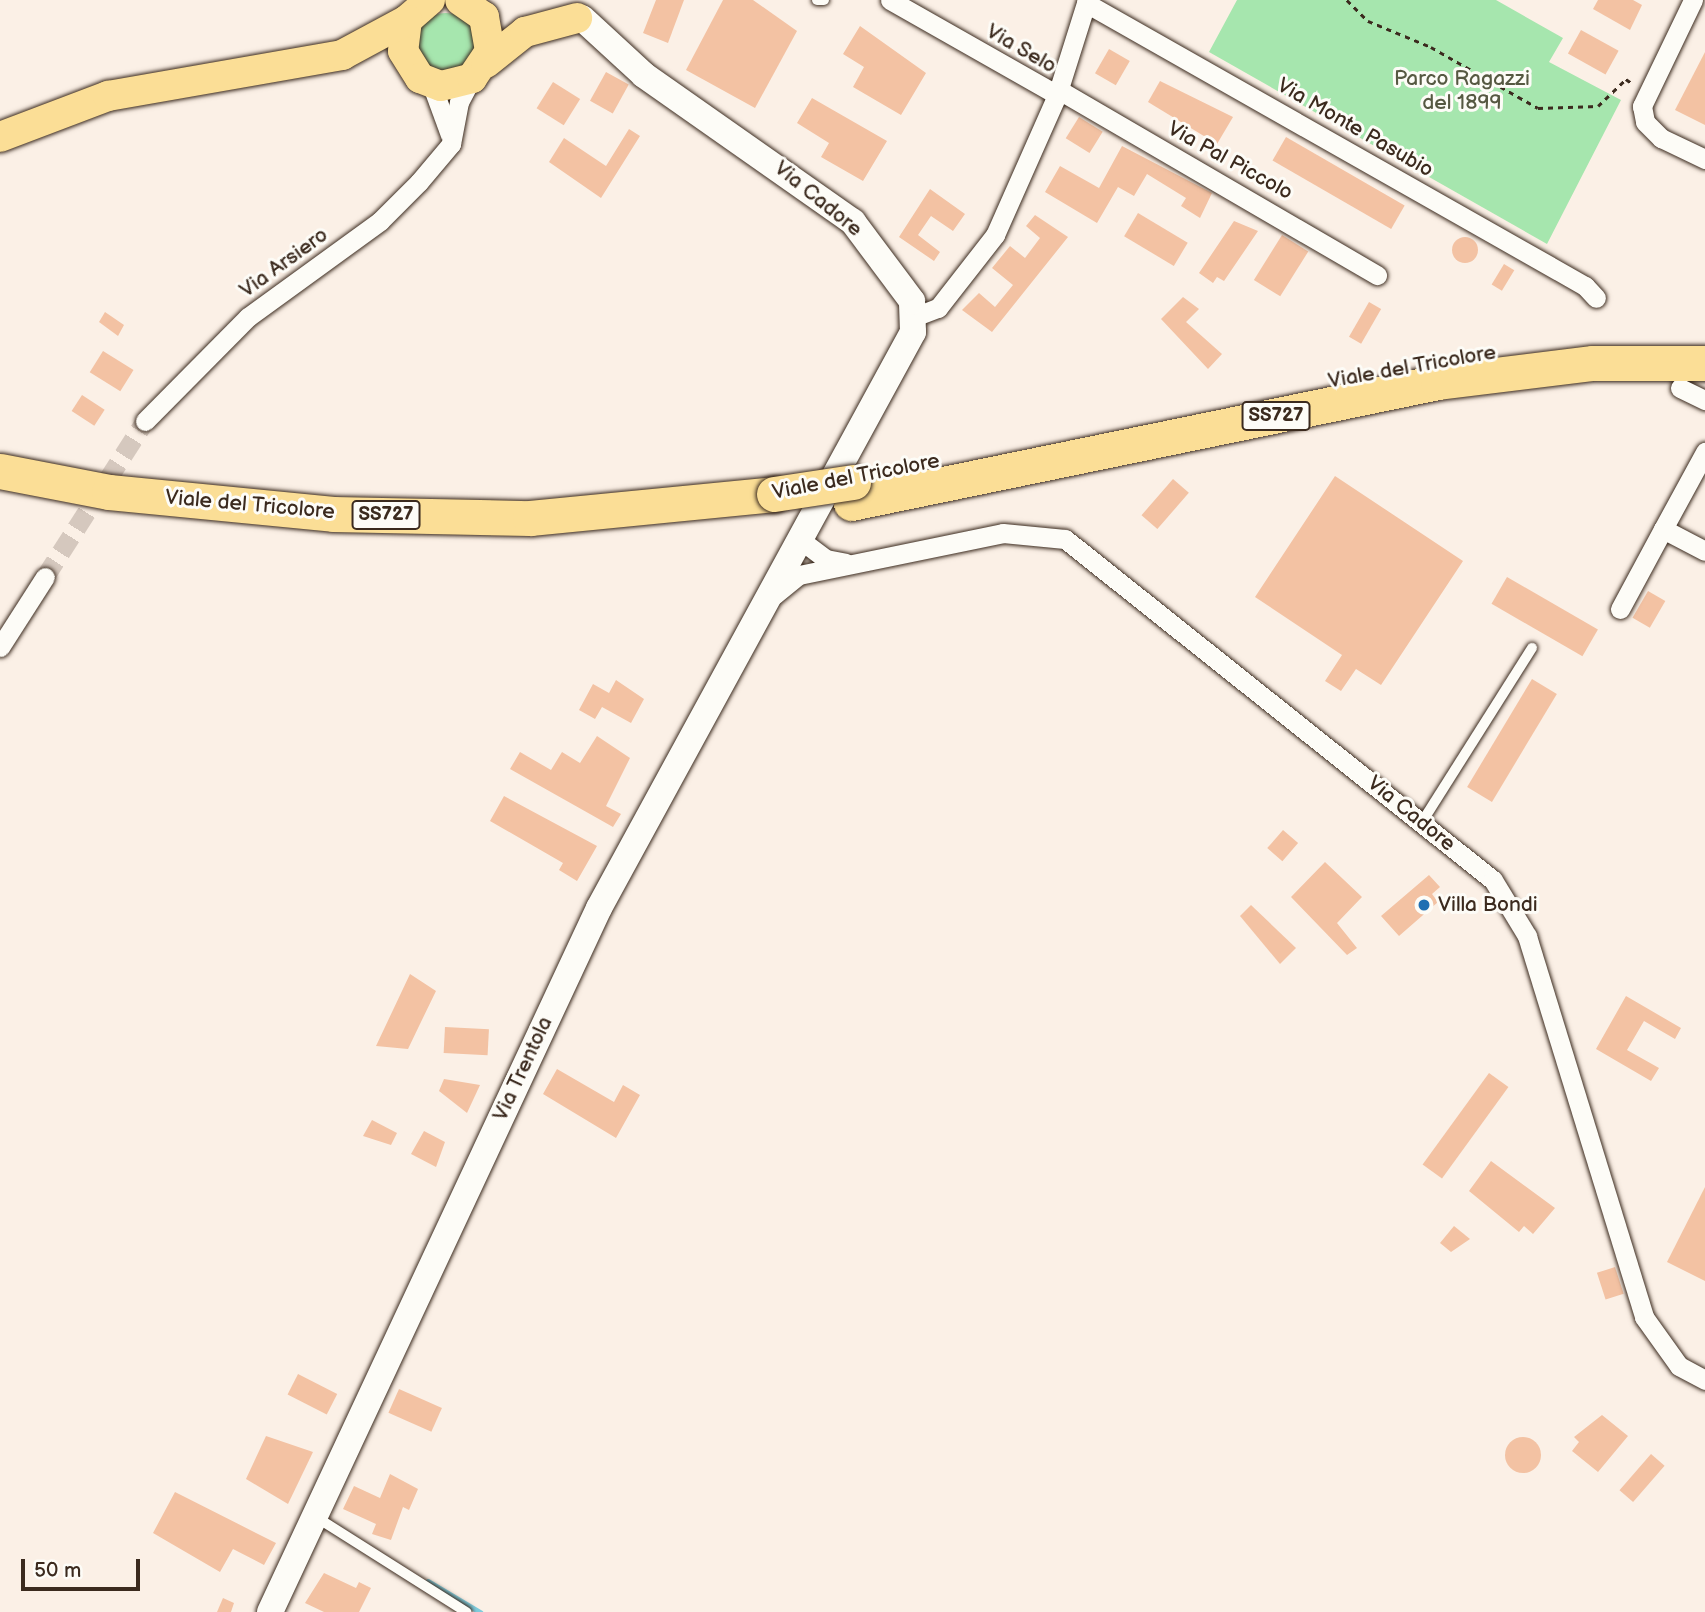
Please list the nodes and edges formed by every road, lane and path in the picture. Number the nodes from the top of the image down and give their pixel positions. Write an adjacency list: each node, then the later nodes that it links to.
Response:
1 (817, 0): 2 (lane)
2 (824, 0)
3 (890, 0): 13 (street, Via Selo)
4 (1347, 0): 14 (path)
5 (1693, 0): 14 (street)
6 (1086, 1): 13 (street, Via Monte Pasubio); 19 (street, Via Monte Pasubio)
7 (472, 6): 8 (main road); 11 (main road)
8 (579, 7): 11 (main road); 20 (street, Via Cadore)
9 (414, 9): 10 (main road); 12 (main road)
10 (342, 55): 12 (main road); 15 (main road)
11 (479, 70): 12 (main road); 16 (street)
12 (426, 80): 16 (street)
13 (1058, 93): 18 (street, Via Pal Piccolo); 20 (street, Via Monte Pasubio)
14 (1648, 93): 17 (street)
15 (0, 136)
16 (451, 144): 25 (street, Via Arsiero)
17 (1705, 159)
18 (1377, 275)
19 (1596, 298)
20 (914, 317): 30 (street)
21 (1705, 342): 29 (highway, Viale del Tricolore / SS727)
22 (1705, 363): 29 (highway, Viale del Tricolore / SS727)
23 (1680, 388): 24 (street)
24 (1705, 400)
25 (145, 421)
26 (1705, 452): 31 (street)
27 (0, 471): 30 (highway, Viale del Tricolore / SS727)
28 (0, 492): 30 (highway, Viale del Tricolore / SS727)
29 (852, 492): 30 (highway, Viale del Tricolore / SS727)
30 (782, 515): 33 (street, Via Cadore); 35 (street, Via Trentola)
31 (1663, 528): 32 (street); 36 (street)
32 (1705, 551)
33 (851, 564): 35 (street, Via Cadore); 39 (street, Via Cadore)
34 (45, 577): 37 (street)
35 (765, 602): 41 (street, Via Trentola)
36 (1620, 609)
37 (0, 647)
38 (1532, 648): 39 (lane)
39 (1422, 822): 40 (street, Via Cadore)
40 (1705, 1380)
41 (315, 1516): 42 (street, Via Trentola); 43 (lane)
42 (270, 1612)
43 (466, 1612)

